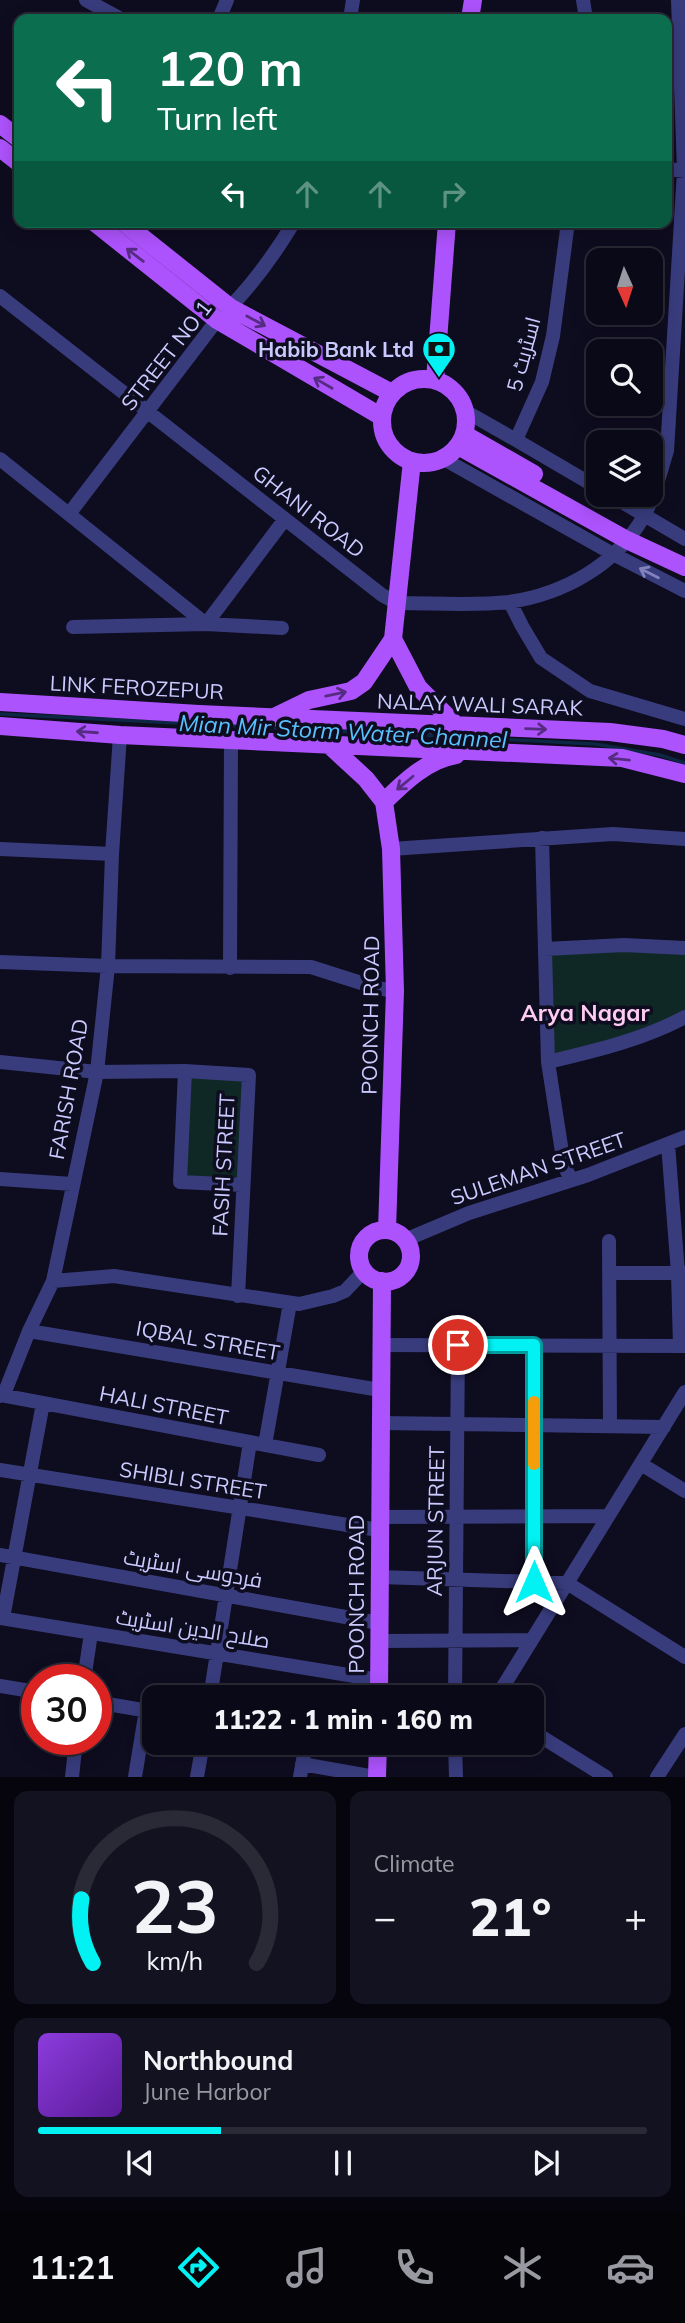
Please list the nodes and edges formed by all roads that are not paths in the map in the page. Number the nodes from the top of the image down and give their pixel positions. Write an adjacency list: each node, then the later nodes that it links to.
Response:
1 (678, 0): 8 (street)
2 (95, 2): 3 (street)
3 (113, 14)
4 (0, 124): 5 (main road)
5 (14, 135)
6 (0, 148): 7 (main road)
7 (14, 159)
8 (685, 172): 30 (street)
9 (102, 228): 15 (main road, one-way to 9)
10 (130, 228): 15 (main road)
11 (290, 228): 15 (street, STREET NO 1)
12 (447, 228): 16 (main road)
13 (567, 228): 21 (street, اسٹریٹ 5)
14 (0, 296): 18 (street, GHANI ROAD)
15 (224, 314): 17 (main road, one-way to 17); 18 (street, STREET NO 1); 20 (main road, one-way to 15)
16 (435, 380): 17 (main road); 19 (main road)
17 (392, 393): 20 (main road)
18 (149, 410): 28 (street, STREET NO 1); 29 (street, GHANI ROAD)
19 (465, 411): 21 (street); 22 (main road)
20 (382, 417): 25 (main road)
21 (516, 439): 26 (street)
22 (461, 440): 23 (main road); 30 (main road)
23 (442, 458): 25 (main road); 32 (street)
24 (0, 459): 28 (street)
25 (412, 461): 37 (main road)
26 (586, 481)
27 (619, 507): 30 (street)
28 (69, 514): 38 (street)
29 (285, 519): 37 (street, GHANI ROAD); 38 (street)
30 (635, 529): 31 (street); 32 (street); 33 (main road); 34 (main road)
31 (685, 539)
32 (613, 554): 35 (street, one-way to 32); 36 (street)
33 (685, 556)
34 (685, 567)
35 (685, 591)
36 (510, 602): 37 (street); 44 (street)
37 (397, 603): 41 (main road)
38 (206, 624): 39 (street); 40 (street)
39 (73, 627)
40 (282, 628)
41 (393, 639): 43 (main road, one-way to 41); 46 (main road)
42 (0, 702): 43 (main road, LINK FEROZEPUR)
43 (272, 717): 46 (main road, NALAY WALI SARAK)
44 (685, 719)
45 (0, 726): 47 (main road, one-way to 45)
46 (457, 726): 50 (main road, NALAY WALI SARAK, one-way to 50)
47 (120, 735): 48 (main road); 58 (street, FARISH ROAD)
48 (232, 739): 49 (main road); 63 (street)
49 (327, 743): 51 (main road); 53 (main road)
50 (685, 745)
51 (474, 752): 52 (main road, one-way to 51); 53 (main road, one-way to 53)
52 (685, 774)
53 (384, 802): 57 (main road, POONCH ROAD)
54 (542, 838): 55 (street); 57 (street); 59 (street)
55 (685, 839)
56 (0, 849): 58 (street)
57 (391, 849): 64 (main road, POONCH ROAD)
58 (112, 854): 62 (street, FARISH ROAD)
59 (545, 948): 60 (street); 67 (street)
60 (685, 948)
61 (0, 962): 62 (street)
62 (108, 966): 63 (street); 69 (street, FARISH ROAD)
63 (230, 968): 64 (street)
64 (395, 991): 76 (main road, POONCH ROAD)
65 (685, 1017): 67 (street)
66 (0, 1062): 69 (street, FASIH STREET)
67 (548, 1062): 73 (street)
68 (185, 1071): 69 (street, FASIH STREET); 75 (street, FASIH STREET); 75 (street)
69 (97, 1072): 74 (street, FARISH ROAD)
70 (685, 1137): 71 (street, SULEMAN STREET)
71 (667, 1144): 73 (street, SULEMAN STREET); 77 (street)
72 (0, 1179): 74 (street)
73 (570, 1180): 78 (street, SULEMAN STREET)
74 (72, 1184): 83 (street, FARISH ROAD)
75 (243, 1185): 85 (street, FASIH STREET)
76 (387, 1230): 78 (main road); 80 (main road)
77 (680, 1235): 82 (street)
78 (405, 1240): 84 (main road)
79 (609, 1241): 81 (street)
80 (364, 1271): 84 (main road); 86 (street)
81 (610, 1273): 82 (street); 91 (street)
82 (681, 1273): 92 (street)
83 (53, 1281): 85 (street); 87 (street, FARISH ROAD)
84 (383, 1281): 88 (main road, POONCH ROAD)
85 (238, 1296): 86 (street)
86 (290, 1303): 93 (street)
87 (29, 1331): 93 (street, IQBAL STREET); 96 (street, FARISH ROAD)
88 (380, 1345): 89 (street); 94 (main road, POONCH ROAD)
89 (458, 1345): 90 (street); 99 (street, ARJUN STREET)
90 (534, 1345): 91 (street); 100 (street)
91 (610, 1346): 92 (street); 101 (street)
92 (682, 1346)
93 (277, 1374): 94 (street, IQBAL STREET); 103 (street)
94 (380, 1390): 98 (main road, POONCH ROAD)
95 (685, 1392): 102 (street)
96 (0, 1395): 97 (street, HALI STREET)
97 (43, 1403): 103 (street, HALI STREET); 107 (street)
98 (380, 1423): 99 (street); 113 (main road, POONCH ROAD)
99 (457, 1424): 100 (street); 112 (street, ARJUN STREET)
100 (534, 1425): 101 (street); 110 (street)
101 (610, 1426): 102 (street)
102 (664, 1427): 105 (street)
103 (258, 1444): 104 (street, HALI STREET); 109 (street)
104 (319, 1455)
105 (641, 1464): 108 (street); 111 (street)
106 (0, 1470): 107 (street, SHIBLI STREET)
107 (29, 1476): 109 (street, SHIBLI STREET); 114 (street)
108 (685, 1491)
109 (240, 1508): 113 (street, SHIBLI STREET); 119 (street)
110 (534, 1516): 111 (street, SHIBLI STREET); 112 (street, SHIBLI STREET); 117 (street)
111 (608, 1516): 118 (street)
112 (456, 1517): 113 (street, SHIBLI STREET); 116 (street, ARJUN STREET)
113 (379, 1523): 115 (main road, POONCH ROAD)
114 (7, 1556): 119 (street, فردوسی اسٹریٹ); 120 (street)
115 (379, 1577): 116 (street); 121 (main road, POONCH ROAD)
116 (455, 1579): 117 (street); 123 (street, ARJUN STREET)
117 (534, 1582): 118 (street)
118 (567, 1583): 124 (street); 126 (street)
119 (226, 1595): 121 (street, فردوسی اسٹریٹ); 125 (street)
120 (1, 1618): 122 (street, صلاح الدین اسٹریٹ)
121 (379, 1632): 123 (street, فردوسی اسٹریٹ); 130 (main road, POONCH ROAD)
122 (92, 1633): 125 (street, صلاح الدین اسٹریٹ); 127 (street)
123 (454, 1640): 124 (street, فردوسی اسٹریٹ); 131 (street, ARJUN STREET)
124 (531, 1640): 132 (street)
125 (217, 1653): 128 (street); 129 (street, صلاح الدین اسٹریٹ)
126 (685, 1657)
127 (86, 1664)
128 (212, 1685)
129 (361, 1685)
130 (379, 1685)
131 (455, 1685)
132 (504, 1685)
133 (0, 1686): 134 (street)
134 (21, 1689)
135 (112, 1705): 136 (street)
136 (142, 1710)
137 (685, 1734): 151 (street)
138 (544, 1738): 150 (street)
139 (142, 1746): 146 (street)
140 (74, 1755): 145 (street)
141 (201, 1755): 147 (street)
142 (377, 1755): 148 (main road)
143 (455, 1755): 149 (street)
144 (301, 1770): 148 (street)
145 (72, 1777)
146 (135, 1777)
147 (197, 1777)
148 (376, 1777)
149 (456, 1777)
150 (606, 1777)
151 (657, 1777)

